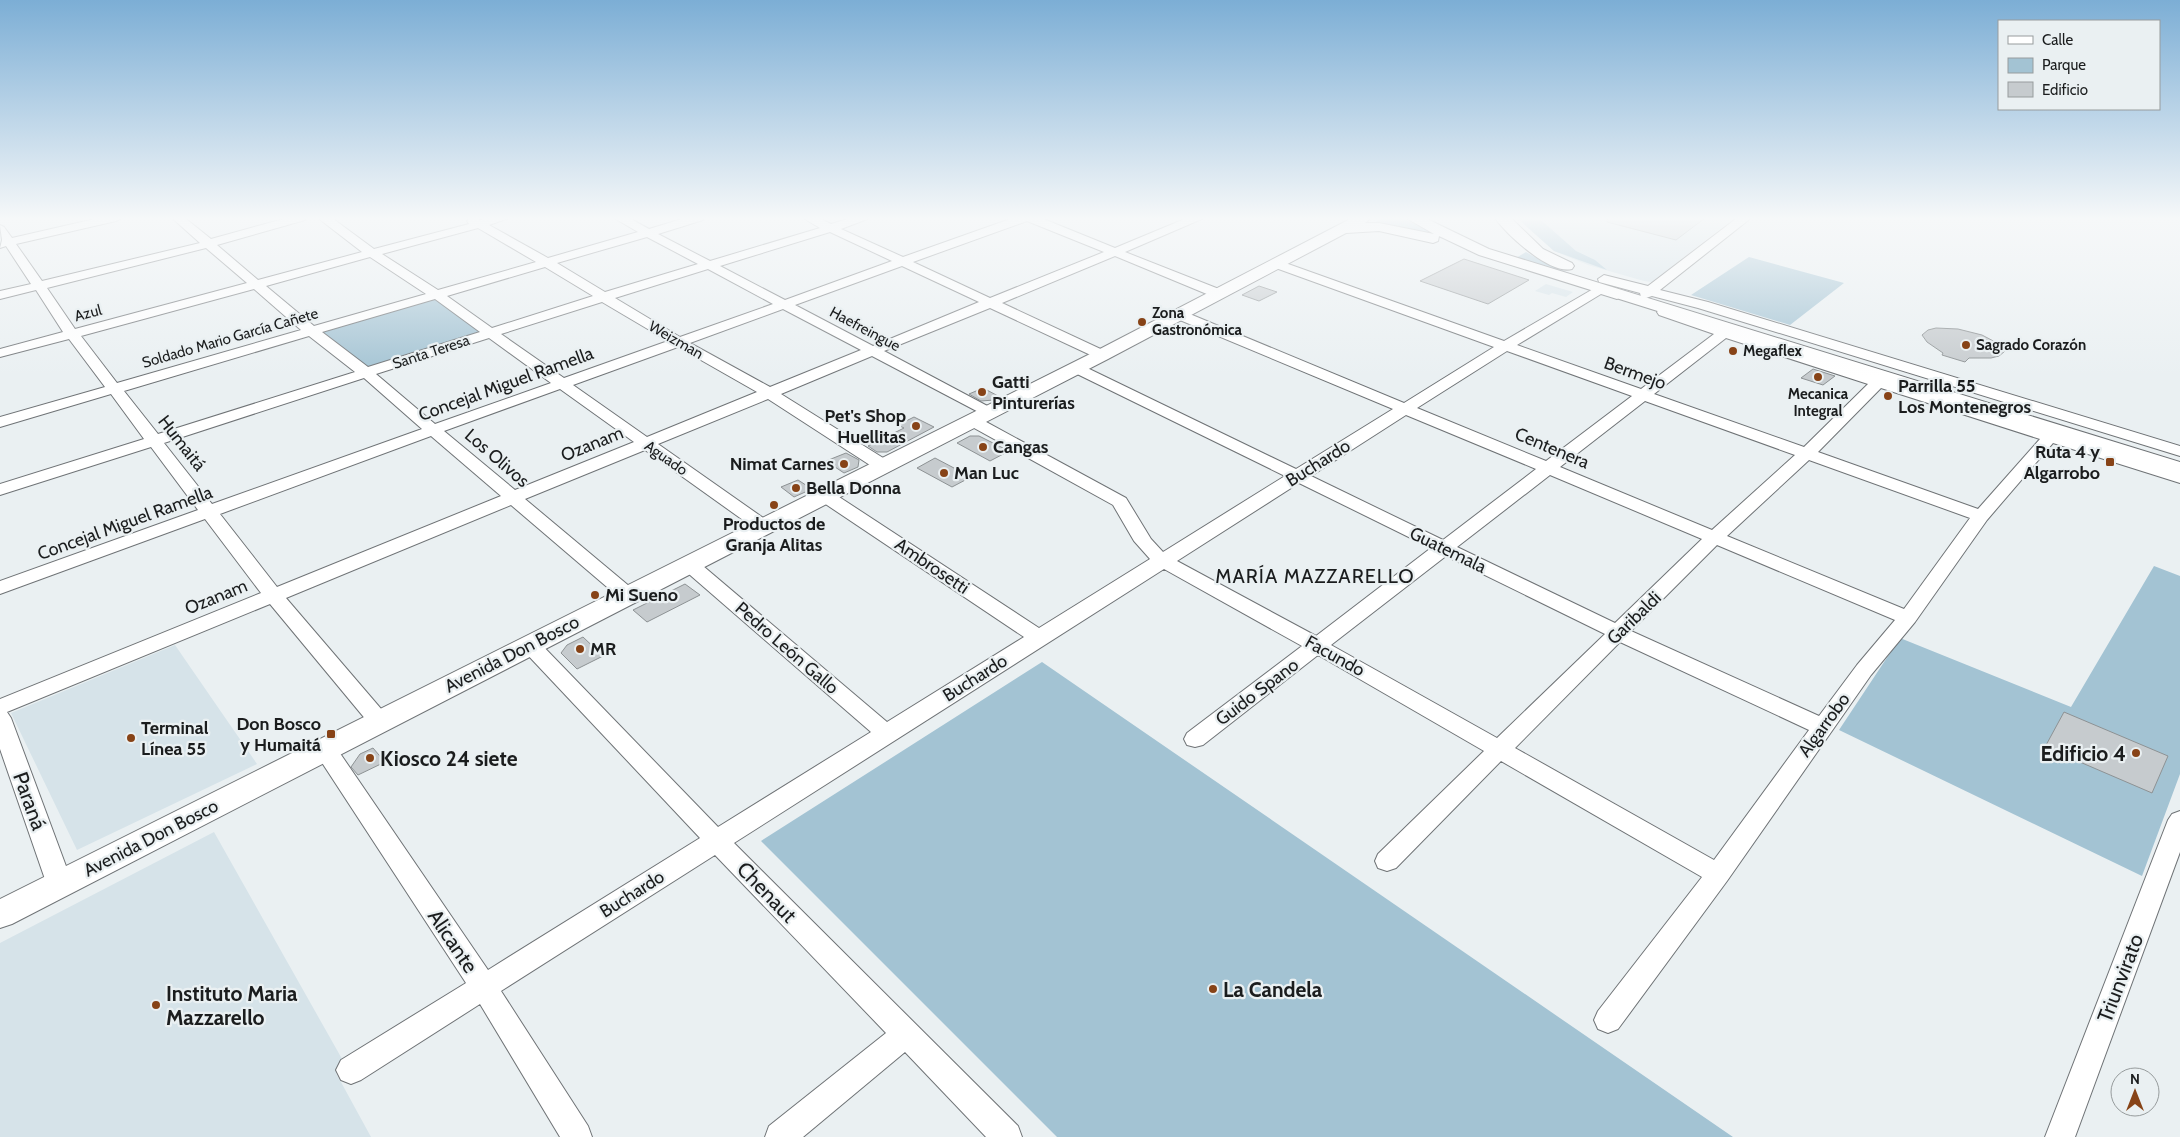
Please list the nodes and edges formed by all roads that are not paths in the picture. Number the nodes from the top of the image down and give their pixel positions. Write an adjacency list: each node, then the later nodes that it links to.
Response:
1 (28, 271): 21 (street, Humaitá)
2 (100, 271): 21 (street)
3 (240, 271): 20 (street, Los Olivos)
4 (309, 271): 20 (street, Azul)
5 (400, 271): 23 (street, Aguado)
6 (515, 271): 23 (street, Soldado Mario García Cañete)
7 (561, 271): 26 (street, Weizman)
8 (686, 271): 26 (street, Santa Teresa)
9 (722, 271): 28 (street, Haefreingue)
10 (876, 271): 28 (street, Concejal Miguel Ramella)
11 (921, 271): 27 (street)
12 (1071, 271): 27 (street, Ozanam)
13 (1162, 271): 24 (street)
14 (1263, 271): 24 (main road, Avenida Don Bosco)
15 (1297, 271): 35 (street, Bermejo)
16 (1554, 271): 19 (main road)
17 (1575, 271): 19 (main road)
18 (1676, 271): 22 (street)
19 (1602, 284): 22 (main road); 33 (street); 35 (street, Buchardo); 41 (main road)
20 (256, 285): 30 (street, Los Olivos); 32 (street, Azul)
21 (40, 286): 25 (street); 32 (street, Humaitá)
22 (1649, 292): 50 (main road); 53 (street)
23 (437, 294): 30 (street, Soldado Mario García Cañete); 31 (street, Aguado)
24 (1219, 294): 29 (main road, Avenida Don Bosco)
25 (0, 295)
26 (603, 297): 31 (street, Santa Teresa); 34 (street, Weizman)
27 (991, 303): 36 (street, Ozanam); 38 (street)
28 (784, 304): 34 (street, Concejal Miguel Ramella); 36 (street, Haefreingue)
29 (1180, 315): 38 (main road, Avenida Don Bosco); 46 (street, Centenera)
30 (311, 331): 40 (street, Los Olivos); 43 (street, Soldado Mario García Cañete)
31 (490, 333): 40 (street, Santa Teresa); 42 (street, Aguado)
32 (72, 334): 37 (street, Azul); 43 (street, Humaitá)
33 (1724, 334): 41 (street); 45 (street, Guido Spano)
34 (679, 342): 42 (street, Concejal Miguel Ramella); 44 (street, Weizman)
35 (1504, 346): 45 (street, Bermejo); 46 (street, Buchardo)
36 (872, 351): 44 (street, Ozanam); 47 (street, Haefreingue)
37 (0, 353)
38 (1102, 355): 39 (main road, Avenida Don Bosco)
39 (1076, 368): 47 (main road, Avenida Don Bosco); 59 (street, Guatemala)
40 (366, 373): 49 (street, Los Olivos); 51 (street, Santa Teresa)
41 (1880, 379): 50 (main road); 54 (street, Garibaldi)
42 (560, 384): 49 (street, Concejal Miguel Ramella); 52 (street, Aguado)
43 (115, 389): 48 (street, Soldado Mario García Cañete); 51 (street, Humaitá)
44 (769, 393): 52 (street, Ozanam); 56 (street, Weizman)
45 (1642, 396): 54 (street, Bermejo); 57 (street, Guido Spano)
46 (1405, 409): 57 (street, Centenera); 59 (street, Buchardo)
47 (980, 416): 56 (main road, Avenida Don Bosco); 69 (street, Facundo)
48 (0, 422)
49 (433, 430): 63 (street, Los Olivos); 64 (street, Concejal Miguel Ramella)
50 (2061, 431): 53 (main road); 55 (main road); 58 (main road); 60 (street); 65 (street, Algarrobo)
51 (155, 441): 61 (street, Santa Teresa); 64 (street, Humaitá)
52 (646, 443): 63 (street, Ozanam); 66 (street, Aguado)
53 (2180, 452)
54 (1806, 454): 65 (street, Bermejo); 67 (street, Garibaldi)
55 (2180, 459)
56 (882, 465): 62 (main road, Avenida Don Bosco)
57 (1546, 468): 67 (street, Centenera); 68 (street, Guido Spano)
58 (2180, 469)
59 (1298, 476): 68 (street, Guatemala); 69 (street, Buchardo)
60 (2180, 478)
61 (0, 490)
62 (824, 495): 66 (main road, Avenida Don Bosco); 76 (street, Ambrosetti)
63 (511, 497): 72 (street, Ozanam); 73 (street, Los Olivos)
64 (210, 512): 71 (street, Concejal Miguel Ramella); 72 (street, Humaitá)
65 (1981, 516): 74 (street, Algarrobo)
66 (763, 526): 70 (main road, Avenida Don Bosco)
67 (1715, 538): 74 (street, Centenera); 75 (street, Garibaldi)
68 (1445, 548): 75 (street, Guatemala); 78 (street, Guido Spano)
69 (1162, 560): 76 (street, Buchardo); 78 (street, Facundo)
70 (689, 564): 73 (main road, Avenida Don Bosco); 83 (street, Pedro León Gallo)
71 (0, 588)
72 (273, 595): 79 (street, Ozanam); 81 (street, Humaitá)
73 (628, 595): 77 (main road, Avenida Don Bosco)
74 (1908, 618): 82 (street, Algarrobo)
75 (1619, 633): 82 (street, Guatemala); 86 (street, Garibaldi)
76 (1039, 638): 83 (street, Buchardo)
77 (530, 645): 81 (main road, Avenida Don Bosco); 88 (street, Chenaut)
78 (1318, 646): 84 (street, Guido Spano); 86 (street, Facundo)
79 (0, 707)
80 (0, 718): 91 (street, Paraná)
81 (380, 722): 85 (main road, Avenida Don Bosco)
82 (1822, 727): 90 (street, Algarrobo)
83 (886, 733): 88 (street, Buchardo)
84 (1195, 739)
85 (326, 749): 91 (main road, Avenida Don Bosco); 93 (street, Alicante)
86 (1498, 749): 89 (street, Garibaldi); 90 (street, Facundo)
87 (2180, 820): 100 (street, Triunvirato)
88 (717, 841): 93 (street, Buchardo); 95 (street, Chenaut)
89 (1387, 861)
90 (1718, 874): 94 (street, Algarrobo)
91 (60, 885): 92 (main road, Avenida Don Bosco)
92 (0, 914)
93 (484, 987): 96 (street, Buchardo); 97 (street, Alicante)
94 (1608, 1020)
95 (906, 1034): 98 (street); 99 (street, Chenaut)
96 (351, 1070)
97 (577, 1137)
98 (780, 1137)
99 (1007, 1137)
100 (2060, 1137)

